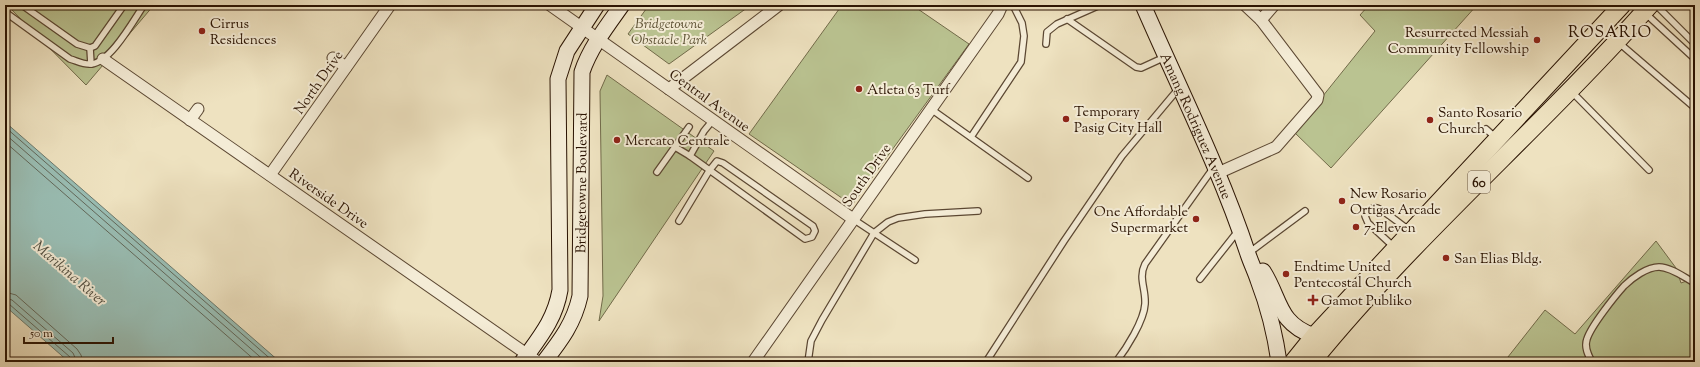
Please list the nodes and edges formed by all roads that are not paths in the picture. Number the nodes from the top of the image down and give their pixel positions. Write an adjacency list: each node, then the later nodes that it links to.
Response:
1 (22, 5): 25 (lane)
2 (124, 5): 25 (lane)
3 (144, 5): 28 (lane)
4 (390, 5): 31 (street, North Drive)
5 (550, 5): 20 (street, Central Avenue)
6 (597, 5): 20 (street, Bridgetowne Boulevard)
7 (622, 5): 21 (street, Bridgetowne Boulevard)
8 (779, 5): 33 (street)
9 (1002, 5): 37 (street, South Drive)
10 (1013, 5): 41 (lane)
11 (1100, 5): 18 (lane)
12 (1144, 5): 26 (street, Amang Rodriguez Avenue)
13 (1245, 5): 19 (street)
14 (1274, 5): 19 (street)
15 (1622, 5): 55 (main road, 60)
16 (1650, 7): 22 (main road, 60); 24 (lane); 29 (lane)
17 (5, 12): 30 (lane)
18 (1067, 19): 23 (lane); 26 (lane)
19 (1261, 20): 44 (street)
20 (582, 27): 21 (street, Central Avenue); 63 (street, Bridgetowne Boulevard)
21 (599, 39): 33 (street, Central Avenue); 64 (street, Bridgetowne Boulevard)
22 (1616, 41): 34 (main road, 60); 35 (lane)
23 (1046, 44)
24 (1695, 44)
25 (90, 48): 30 (lane)
26 (1166, 57): 32 (street, Amang Rodriguez Avenue)
27 (332, 58): 31 (street)
28 (103, 59): 30 (lane); 38 (street, Riverside Drive)
29 (1695, 59)
30 (92, 64)
31 (346, 67): 48 (street, North Drive)
32 (1179, 88): 44 (street, Amang Rodriguez Avenue); 67 (lane)
33 (669, 89): 39 (street, Central Avenue)
34 (1569, 90): 45 (lane); 71 (main road, 60)
35 (1695, 108)
36 (198, 109): 38 (street)
37 (931, 109): 41 (lane); 52 (street, South Drive)
38 (190, 120): 48 (street, Riverside Drive)
39 (713, 120): 43 (lane); 52 (street, Central Avenue)
40 (689, 127): 42 (lane)
41 (971, 137): 49 (lane)
42 (675, 147): 43 (lane); 47 (lane)
43 (690, 156): 46 (lane)
44 (1216, 169): 54 (street, Amang Rodriguez Avenue); 68 (lane)
45 (1649, 170)
46 (710, 171): 46 (lane); 53 (lane)
47 (657, 172)
48 (270, 175): 63 (street, Riverside Drive)
49 (1028, 178)
50 (978, 211): 56 (lane)
51 (1305, 211): 58 (lane)
52 (853, 219): 56 (lane); 65 (street, South Drive)
53 (679, 221)
54 (1240, 230): 58 (street, Amang Rodriguez Avenue); 60 (lane)
55 (1411, 231): 57 (main road, 60); 57 (lane)
56 (874, 233): 59 (lane); 66 (lane)
57 (1395, 248): 62 (main road, 60)
58 (1248, 251): 62 (street, Amang Rodriguez Avenue); 69 (street, Amang Rodriguez Avenue)
59 (915, 260)
60 (1200, 279)
61 (1695, 283): 72 (lane)
62 (1314, 336): 70 (main road, 60)
63 (529, 360)
64 (544, 362)
65 (753, 362)
66 (808, 362)
67 (986, 362)
68 (1116, 362)
69 (1279, 362)
70 (1293, 362)
71 (1312, 362)
72 (1592, 362)

